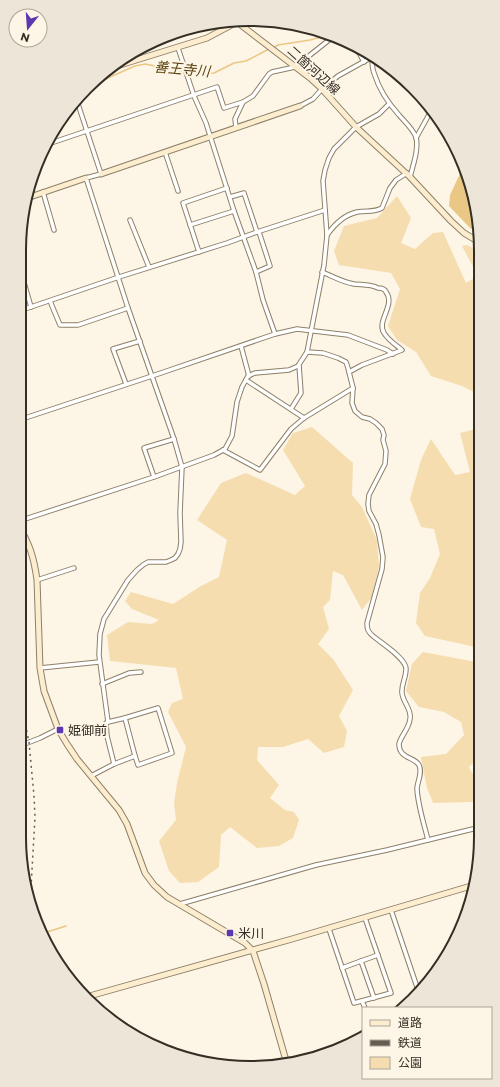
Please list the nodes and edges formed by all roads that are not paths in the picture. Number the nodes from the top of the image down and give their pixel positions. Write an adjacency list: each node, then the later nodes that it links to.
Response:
1 (243, 26): 10 (street, 二箇河辺線)
2 (228, 27): 4 (street, 二箇河辺線)
3 (328, 40): 10 (street)
4 (178, 48): 8 (street, 二箇河辺線); 12 (street)
5 (360, 55): 7 (street)
6 (368, 60): 7 (street)
7 (364, 62): 11 (street)
8 (128, 63)
9 (372, 63): 14 (street)
10 (295, 66): 11 (street, 二箇河辺線); 13 (street)
11 (322, 89): 16 (street); 18 (street, 二箇河辺線)
12 (194, 96): 13 (street); 20 (street); 21 (street)
13 (243, 102): 19 (street)
14 (389, 104): 18 (street); 22 (street)
15 (78, 106): 20 (street)
16 (300, 106): 19 (street)
17 (429, 115): 22 (street)
18 (356, 127): 26 (street, 二箇河辺線); 33 (street)
19 (236, 128): 21 (street)
20 (87, 132): 23 (street); 25 (street)
21 (210, 137): 24 (street); 28 (street)
22 (416, 138): 26 (street)
23 (54, 142)
24 (165, 152): 25 (street); 29 (street)
25 (101, 174): 27 (street)
26 (408, 175): 39 (street); 41 (street, 二箇河辺線)
27 (86, 178): 30 (street); 46 (street)
28 (227, 188): 32 (street); 36 (street)
29 (178, 191)
30 (43, 192): 31 (street); 37 (street)
31 (33, 196)
32 (230, 197): 34 (street); 38 (street)
33 (325, 210): 38 (street); 39 (street)
34 (234, 211): 36 (street); 40 (street)
35 (130, 220): 43 (street)
36 (190, 226): 42 (street)
37 (54, 230)
38 (258, 232): 40 (street); 44 (street)
39 (327, 235): 45 (street)
40 (244, 237): 42 (street); 44 (street)
41 (474, 239)
42 (199, 252): 43 (street)
43 (149, 267): 46 (street)
44 (256, 272): 53 (street)
45 (322, 272): 52 (street); 57 (street)
46 (119, 277): 48 (street); 50 (street)
47 (26, 290): 49 (street)
48 (50, 300): 49 (street); 50 (street)
49 (31, 307): 51 (street)
50 (128, 308): 54 (street)
51 (26, 309)
52 (311, 330): 53 (street); 56 (street); 57 (street)
53 (275, 334): 55 (street)
54 (140, 341): 60 (street); 63 (street)
55 (241, 346): 60 (street); 61 (street)
56 (306, 352): 58 (street); 59 (street)
57 (393, 354): 59 (street)
58 (299, 364): 61 (street); 65 (street)
59 (349, 372): 64 (street)
60 (152, 376): 63 (street); 68 (street)
61 (249, 376): 62 (street)
62 (246, 380): 65 (street); 69 (street)
63 (126, 384): 66 (street)
64 (353, 388): 67 (street); 88 (street)
65 (291, 409): 67 (street)
66 (26, 418)
67 (304, 418): 69 (street)
68 (174, 439): 70 (street); 71 (street)
69 (223, 450): 70 (street)
70 (182, 467): 71 (street); 76 (street)
71 (154, 477): 72 (street)
72 (26, 519)
73 (26, 539): 75 (street)
74 (74, 568): 75 (street)
75 (37, 580): 77 (street)
76 (99, 662): 77 (street); 79 (street)
77 (40, 668): 82 (street)
78 (141, 672): 79 (street)
79 (102, 684): 81 (street)
80 (125, 718): 81 (street); 84 (street); 84 (street)
81 (108, 722): 85 (street)
82 (58, 728): 83 (street); 86 (street)
83 (26, 743)
84 (135, 756): 85 (street)
85 (114, 764): 86 (street)
86 (91, 776): 90 (street)
87 (474, 829): 88 (street)
88 (428, 840): 90 (street)
89 (468, 887): 91 (street)
90 (180, 905): 94 (street)
91 (391, 910): 92 (street); 98 (street)
92 (365, 918): 93 (street); 95 (street)
93 (329, 929): 94 (street); 97 (street)
94 (253, 950): 99 (street); 103 (street)
95 (378, 955): 96 (street); 100 (street)
96 (361, 961): 97 (street); 100 (street)
97 (342, 968): 101 (street)
98 (417, 986)
99 (92, 995)
100 (374, 998): 101 (street)
101 (362, 1001): 102 (street)
102 (365, 1007)
103 (285, 1058)

